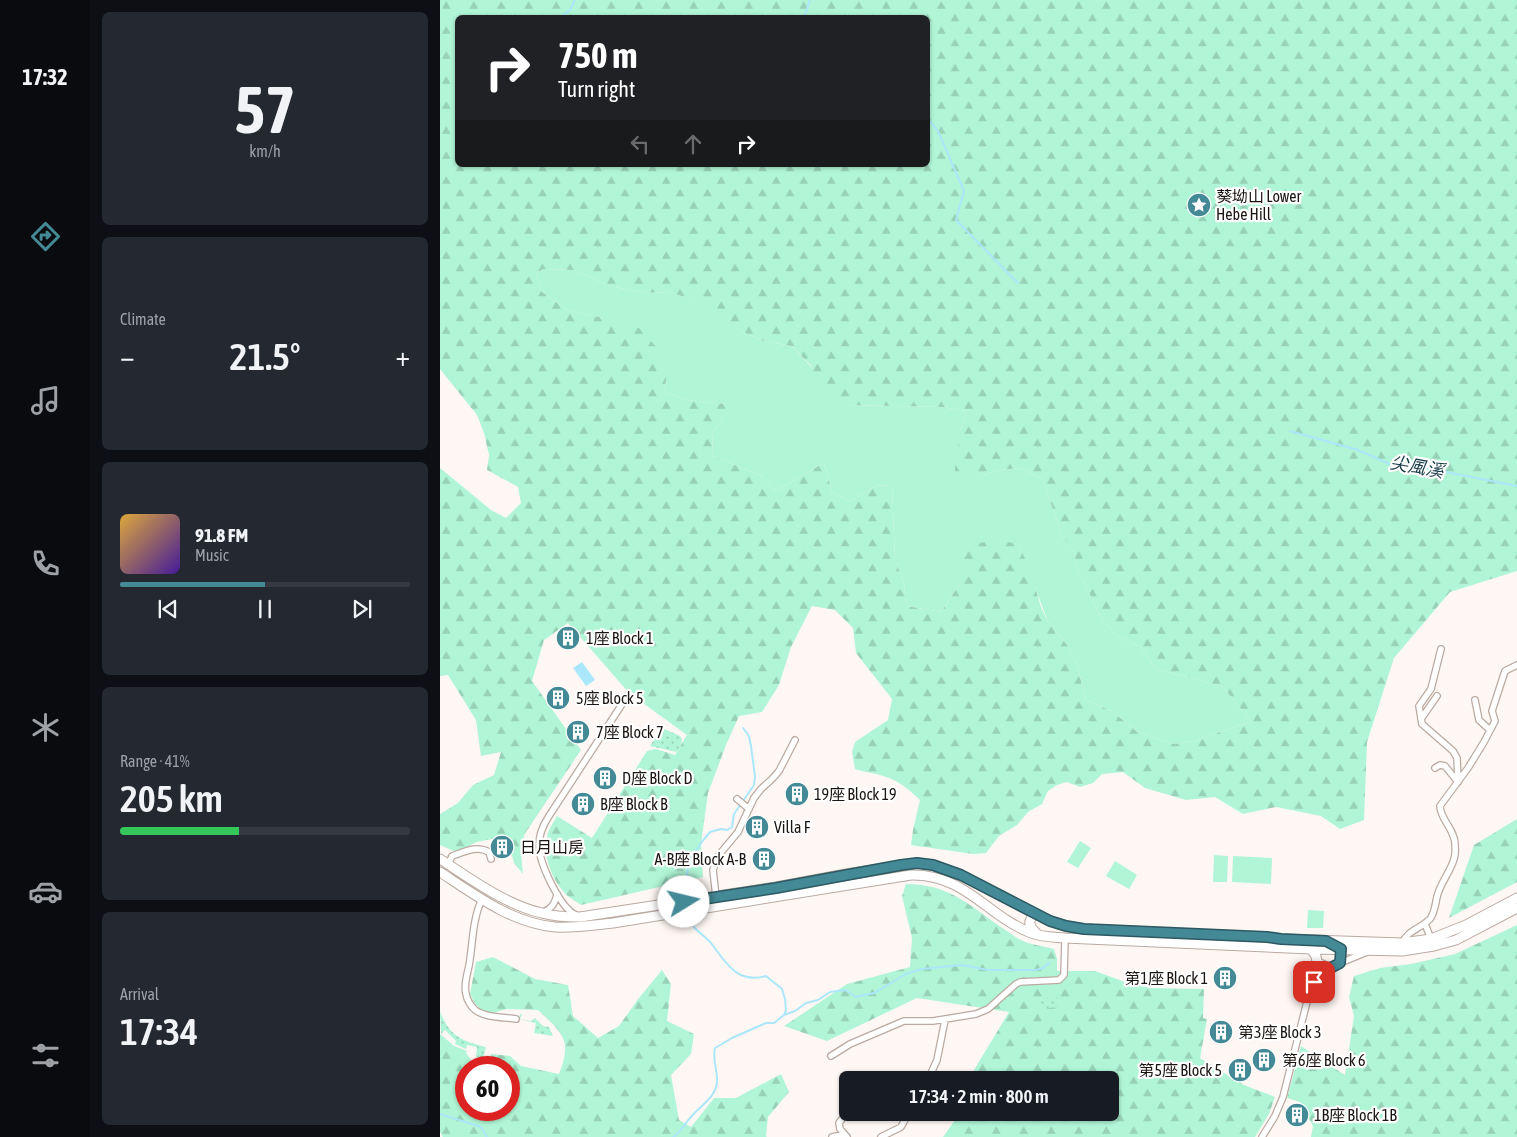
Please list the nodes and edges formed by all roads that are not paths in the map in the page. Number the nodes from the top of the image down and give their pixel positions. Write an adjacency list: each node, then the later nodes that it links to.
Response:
1 (1441, 649): 6 (street)
2 (1517, 665): 7 (street)
3 (628, 695): 17 (street)
4 (1437, 696): 6 (street)
5 (1475, 700): 7 (street)
6 (1422, 719): 10 (street)
7 (1490, 730): 10 (street)
8 (795, 740): 12 (street)
9 (1435, 768): 10 (street)
10 (1458, 782): 25 (street)
11 (738, 799): 12 (street)
12 (747, 808): 18 (street)
13 (440, 859): 15 (main road)
14 (491, 859): 15 (street)
15 (448, 864): 22 (main road)
16 (440, 872): 20 (main road)
17 (557, 894): 22 (street); 24 (street)
18 (716, 897): 23 (main road); 24 (main road)
19 (1517, 898): 29 (main road)
20 (482, 899): 26 (main road); 37 (street)
21 (1517, 908): 33 (main road)
22 (540, 913): 24 (main road)
23 (1035, 914): 26 (main road); 30 (main road)
24 (580, 917)
25 (1425, 924): 28 (street); 29 (street)
26 (1040, 936): 27 (main road)
27 (1065, 938): 31 (main road); 38 (street)
28 (1404, 939): 29 (main road); 30 (main road)
29 (1431, 939)
30 (1326, 941): 32 (main road)
31 (1311, 949): 32 (main road); 34 (main road)
32 (1341, 949): 33 (main road); 35 (main road)
33 (1369, 951): 35 (street)
34 (1317, 962): 35 (main road); 36 (street)
35 (1336, 965): 36 (street)
36 (1311, 987): 46 (street)
37 (516, 1019)
38 (945, 1020): 39 (street); 40 (street)
39 (831, 1056)
40 (932, 1071)
41 (841, 1121): 44 (street)
42 (904, 1121): 45 (street)
43 (832, 1137): 44 (street)
44 (847, 1137)
45 (881, 1137)
46 (1262, 1137)

